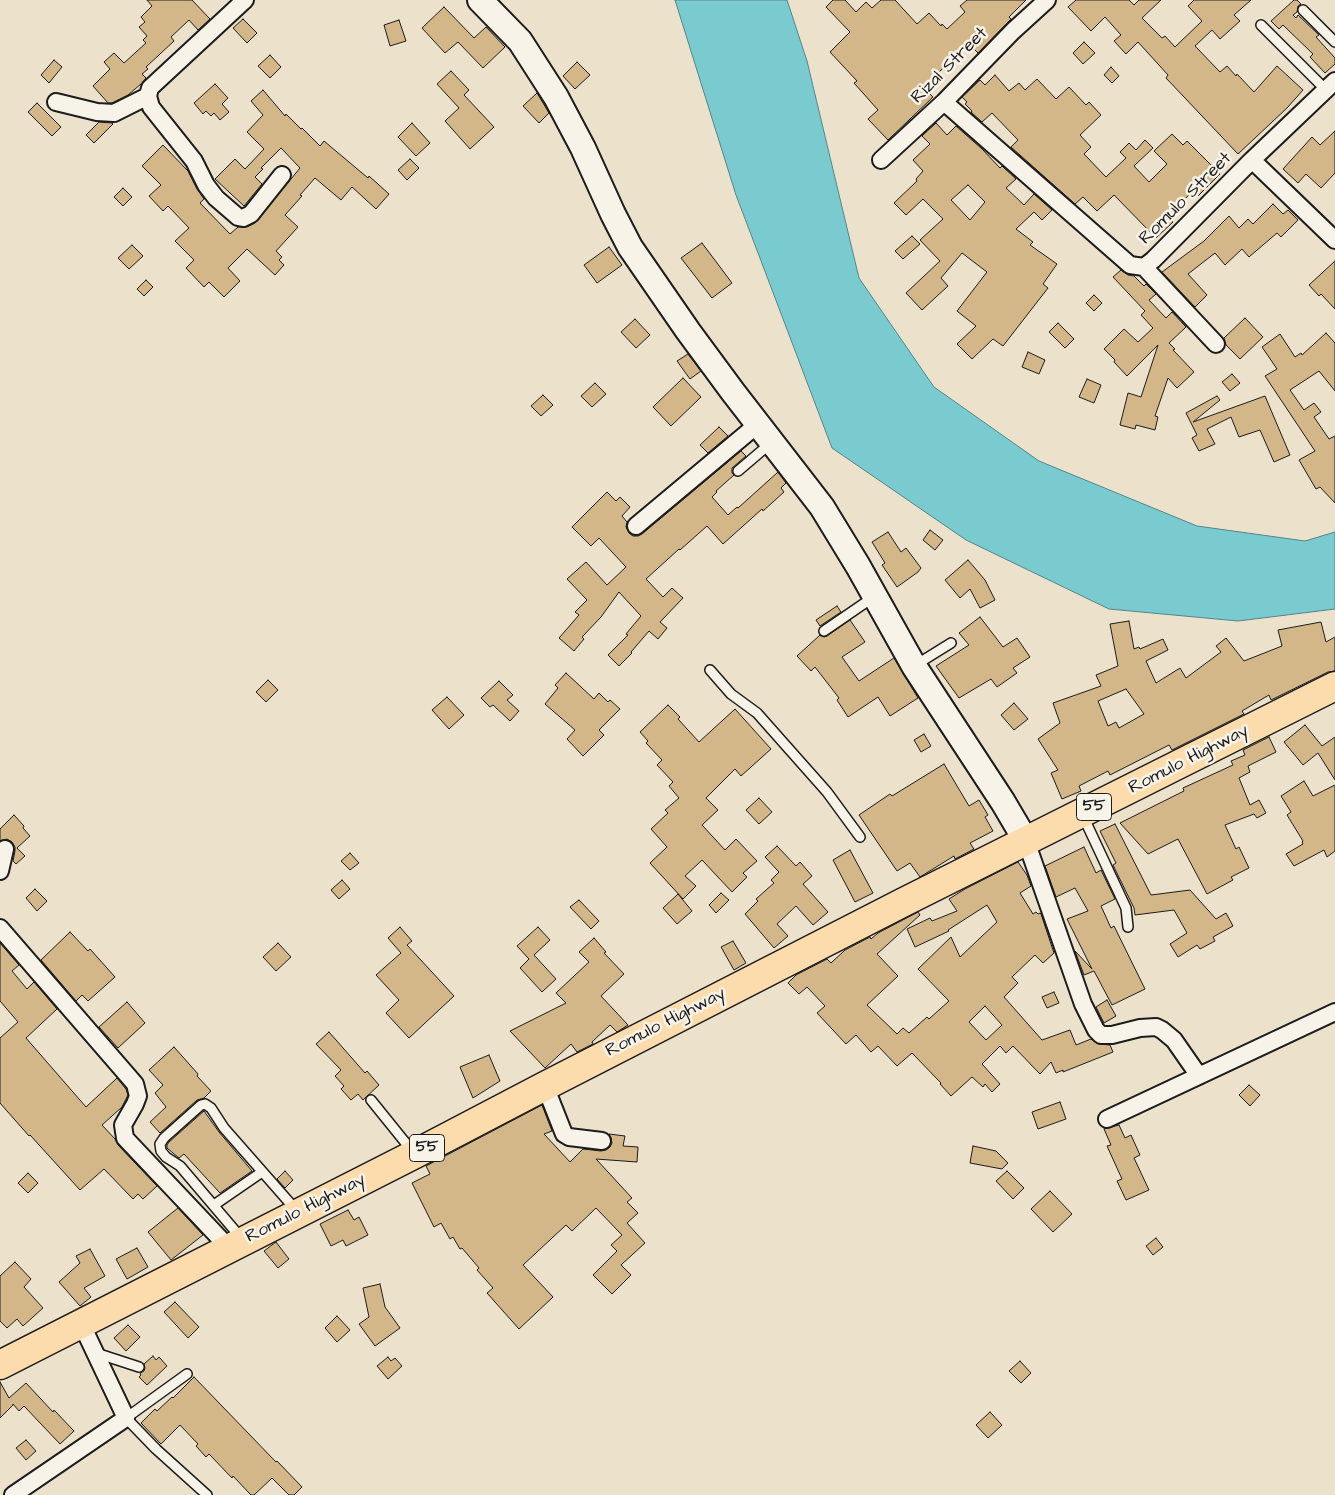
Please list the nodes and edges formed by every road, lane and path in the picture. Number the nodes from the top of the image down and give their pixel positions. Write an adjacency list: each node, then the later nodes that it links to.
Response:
1 (480, 0): 17 (street)
2 (1047, 0): 10 (street, Rizal Street)
3 (235, 3): 8 (street)
4 (1303, 10): 6 (lane)
5 (1261, 25): 7 (lane)
6 (1335, 42)
7 (1330, 85): 12 (street, Romulo Street)
8 (148, 96): 9 (street); 13 (street)
9 (56, 102)
10 (944, 102): 11 (street, Rizal Street); 15 (street, Romulo Street)
11 (882, 160)
12 (1252, 160): 14 (street); 15 (street, Romulo Street)
13 (282, 175)
14 (1335, 240)
15 (1144, 267): 16 (street)
16 (1216, 344)
17 (765, 433): 18 (lane); 19 (street); 20 (street)
18 (738, 471)
19 (636, 526)
20 (875, 596): 21 (lane); 23 (street)
21 (824, 631)
22 (951, 643): 23 (lane)
23 (914, 666): 28 (street)
24 (710, 670): 27 (lane)
25 (1335, 686): 26 (highway, Romulo Highway / 55)
26 (1082, 813): 28 (highway, Romulo Highway / 55); 31 (lane)
27 (860, 837)
28 (1026, 842): 34 (street); 35 (highway, Romulo Highway / 55)
29 (5, 849): 30 (street)
30 (0, 871)
31 (1128, 927)
32 (0, 928): 43 (street)
33 (1335, 1012): 34 (street)
34 (1200, 1076): 37 (street)
35 (545, 1086): 38 (street); 39 (highway, Romulo Highway / 55)
36 (371, 1100): 39 (lane)
37 (1107, 1119)
38 (602, 1141)
39 (415, 1154): 42 (highway, Romulo Highway / 55)
40 (262, 1172): 41 (lane); 41 (lane); 42 (lane)
41 (214, 1205): 43 (lane)
42 (299, 1212): 43 (highway, Romulo Highway / 55)
43 (236, 1245): 44 (highway, Romulo Highway / 55)
44 (81, 1323): 45 (street); 46 (highway, Romulo Highway / 55)
45 (96, 1353): 47 (lane); 49 (street)
46 (0, 1365)
47 (139, 1367)
48 (187, 1374): 49 (lane)
49 (126, 1418): 50 (street); 51 (lane)
50 (13, 1495)
51 (207, 1495)

